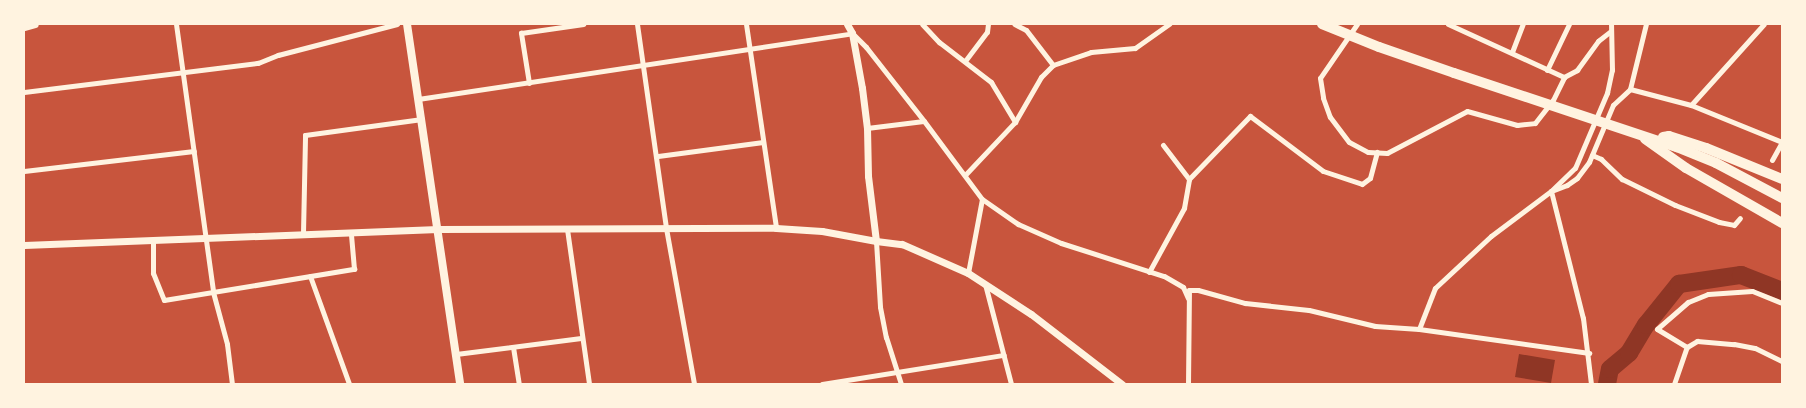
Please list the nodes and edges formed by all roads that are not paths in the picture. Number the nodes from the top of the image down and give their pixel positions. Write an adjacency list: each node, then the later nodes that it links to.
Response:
1 (34, 24): 22 (street)
2 (176, 24): 30 (street)
3 (397, 24): 30 (street)
4 (407, 24): 36 (main road)
5 (583, 24): 33 (street)
6 (637, 24): 29 (street)
7 (746, 24): 25 (street)
8 (847, 24): 24 (street)
9 (922, 24): 27 (street)
10 (988, 24): 27 (street)
11 (1014, 24): 28 (street)
12 (1169, 24): 28 (street)
13 (1322, 24): 37 (highway)
14 (1336, 24): 37 (highway)
15 (1357, 24): 50 (street)
16 (1448, 24): 26 (street)
17 (1523, 24): 26 (street)
18 (1569, 24): 31 (street)
19 (1610, 24): 23 (street)
20 (1646, 24): 34 (street)
21 (1764, 24): 38 (street)
22 (24, 27)
23 (1610, 31): 32 (street); 58 (street)
24 (852, 34): 25 (street); 40 (street); 43 (street)
25 (749, 50): 29 (street); 46 (street)
26 (1512, 52): 31 (street)
27 (965, 61): 41 (street)
28 (1053, 65): 41 (street)
29 (644, 66): 33 (street); 52 (street)
30 (182, 70): 35 (street); 49 (street)
31 (1547, 70): 32 (street)
32 (1564, 77): 37 (street)
33 (529, 83): 36 (street)
34 (1630, 89): 38 (street); 51 (street)
35 (24, 92)
36 (418, 98): 39 (main road)
37 (1552, 102): 42 (highway); 50 (street)
38 (1691, 105): 47 (street)
39 (422, 119): 66 (main road); 68 (street)
40 (924, 121): 43 (street); 55 (street)
41 (1015, 122): 55 (street)
42 (1617, 123): 44 (highway); 45 (highway)
43 (868, 128): 72 (street)
44 (1642, 135): 60 (highway); 63 (highway)
45 (1663, 137): 57 (highway); 59 (highway)
46 (763, 142): 52 (street); 65 (street)
47 (1782, 142): 53 (street)
48 (1163, 145): 56 (street)
49 (194, 151): 54 (street); 70 (street)
50 (1377, 152): 56 (street)
51 (1592, 155): 58 (street); 62 (street)
52 (658, 156): 64 (street)
53 (1772, 160)
54 (24, 171)
55 (965, 175): 61 (street)
56 (1189, 179): 74 (street)
57 (1782, 179)
58 (1551, 191): 81 (street); 85 (street)
59 (1782, 192)
60 (1782, 198)
61 (982, 200): 74 (street); 75 (street)
62 (1740, 218)
63 (1782, 224)
64 (666, 228): 65 (street); 67 (street); 95 (street)
65 (776, 228): 72 (street)
66 (438, 229): 67 (street); 69 (street); 86 (main road)
67 (567, 229): 82 (street)
68 (304, 232): 69 (street); 70 (street)
69 (351, 234): 76 (street)
70 (206, 239): 71 (street); 78 (street)
71 (153, 240): 73 (street); 78 (street)
72 (876, 242): 75 (street); 89 (street)
73 (24, 244)
74 (1149, 272): 79 (street)
75 (968, 274): 77 (street)
76 (310, 276): 78 (street); 91 (street)
77 (985, 284): 87 (street); 99 (street)
78 (213, 292): 90 (street)
79 (1189, 300): 81 (street); 100 (street)
80 (1782, 303): 84 (street)
81 (1419, 329): 85 (street)
82 (581, 338): 83 (street); 94 (street)
83 (513, 347): 86 (street); 93 (street)
84 (1687, 348): 88 (street); 102 (street)
85 (1589, 353): 101 (street)
86 (456, 354): 92 (main road)
87 (1004, 355): 89 (street); 98 (street)
88 (1782, 361)
89 (897, 372): 96 (street); 97 (street)
90 (232, 384)
91 (349, 384)
92 (460, 384)
93 (519, 384)
94 (589, 384)
95 (694, 384)
96 (822, 384)
97 (901, 384)
98 (1011, 384)
99 (1122, 384)
100 (1188, 384)
101 (1591, 384)
102 (1674, 384)

